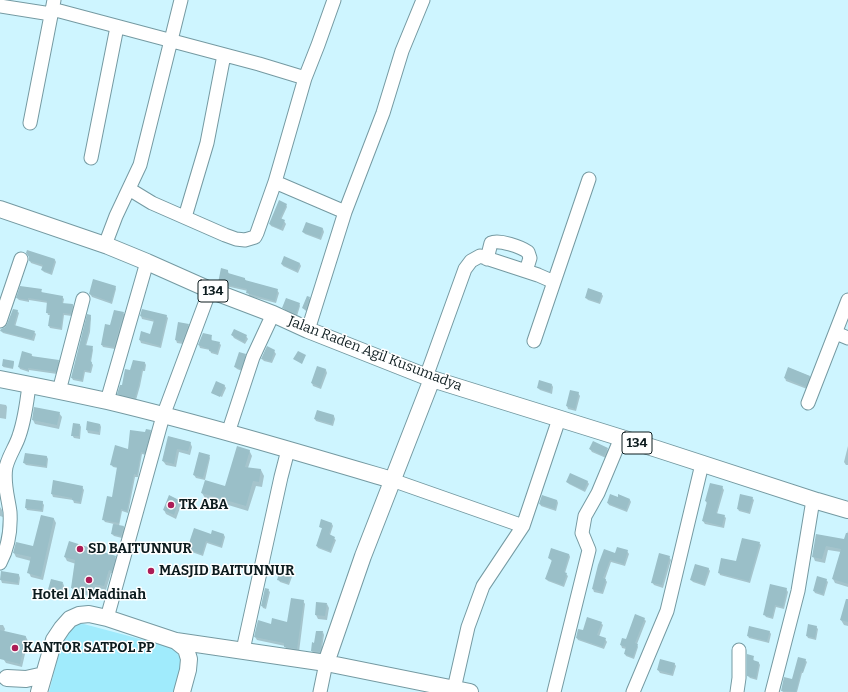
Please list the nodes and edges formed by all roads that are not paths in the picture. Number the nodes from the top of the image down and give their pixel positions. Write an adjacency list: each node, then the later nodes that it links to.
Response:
1 (181, 0): 7 (street)
2 (334, 0): 9 (street)
3 (423, 0): 16 (street)
4 (0, 6): 5 (street)
5 (52, 8): 6 (street); 10 (street)
6 (117, 27): 7 (street); 11 (street)
7 (172, 40): 8 (street); 14 (street)
8 (224, 55): 9 (street); 17 (street)
9 (305, 78): 13 (street)
10 (30, 123)
11 (91, 158)
12 (589, 179): 23 (street)
13 (275, 182): 16 (street); 17 (street)
14 (129, 189): 17 (street); 18 (street)
15 (0, 209): 18 (main road, Jalan Raden Agil Kusumadya / 134)
16 (345, 212): 29 (street)
17 (185, 217)
18 (105, 245): 21 (main road, Jalan Raden Agil Kusumadya / 134)
19 (21, 259): 28 (street)
20 (487, 259): 22 (street); 22 (street); 32 (street)
21 (147, 262): 24 (main road, Jalan Raden Agil Kusumadya / 134); 36 (street)
22 (526, 271): 23 (street)
23 (554, 282): 31 (street)
24 (210, 290): 27 (main road, Jalan Raden Agil Kusumadya / 134); 38 (street)
25 (83, 299): 35 (street)
26 (848, 300): 30 (street)
27 (272, 314): 29 (main road, Jalan Raden Agil Kusumadya / 134); 40 (street)
28 (0, 321)
29 (308, 330): 32 (main road, Jalan Raden Agil Kusumadya / 134)
30 (842, 336): 37 (street)
31 (534, 341)
32 (429, 378): 39 (main road, Jalan Raden Agil Kusumadya / 134); 44 (main road)
33 (0, 379): 34 (main road)
34 (30, 385): 35 (main road); 48 (street)
35 (59, 391): 36 (main road)
36 (107, 401): 38 (main road)
37 (808, 403)
38 (163, 416): 40 (main road); 49 (street)
39 (559, 419): 41 (main road, Jalan Raden Agil Kusumadya / 134); 47 (street)
40 (228, 433): 42 (main road)
41 (621, 438): 43 (main road, Jalan Raden Agil Kusumadya / 134); 62 (street)
42 (288, 450): 44 (main road); 51 (street)
43 (702, 464): 45 (main road, Jalan Raden Agil Kusumadya / 134); 63 (street)
44 (392, 480): 47 (street); 53 (main road)
45 (813, 500): 46 (main road, Jalan Raden Agil Kusumadya / 134); 65 (street)
46 (848, 510)
47 (523, 526): 56 (street)
48 (0, 563)
49 (107, 618): 50 (main road); 54 (main road)
50 (176, 641): 51 (main road); 59 (main road)
51 (243, 650): 53 (main road)
52 (739, 650): 64 (street)
53 (326, 663): 56 (main road); 60 (street)
54 (44, 675): 55 (main road); 58 (main road)
55 (4, 677): 57 (main road)
56 (454, 689): 61 (main road)
57 (30, 692)
58 (40, 692)
59 (182, 692)
60 (320, 692)
61 (470, 692)
62 (554, 692)
63 (633, 692)
64 (737, 692)
65 (772, 692)

